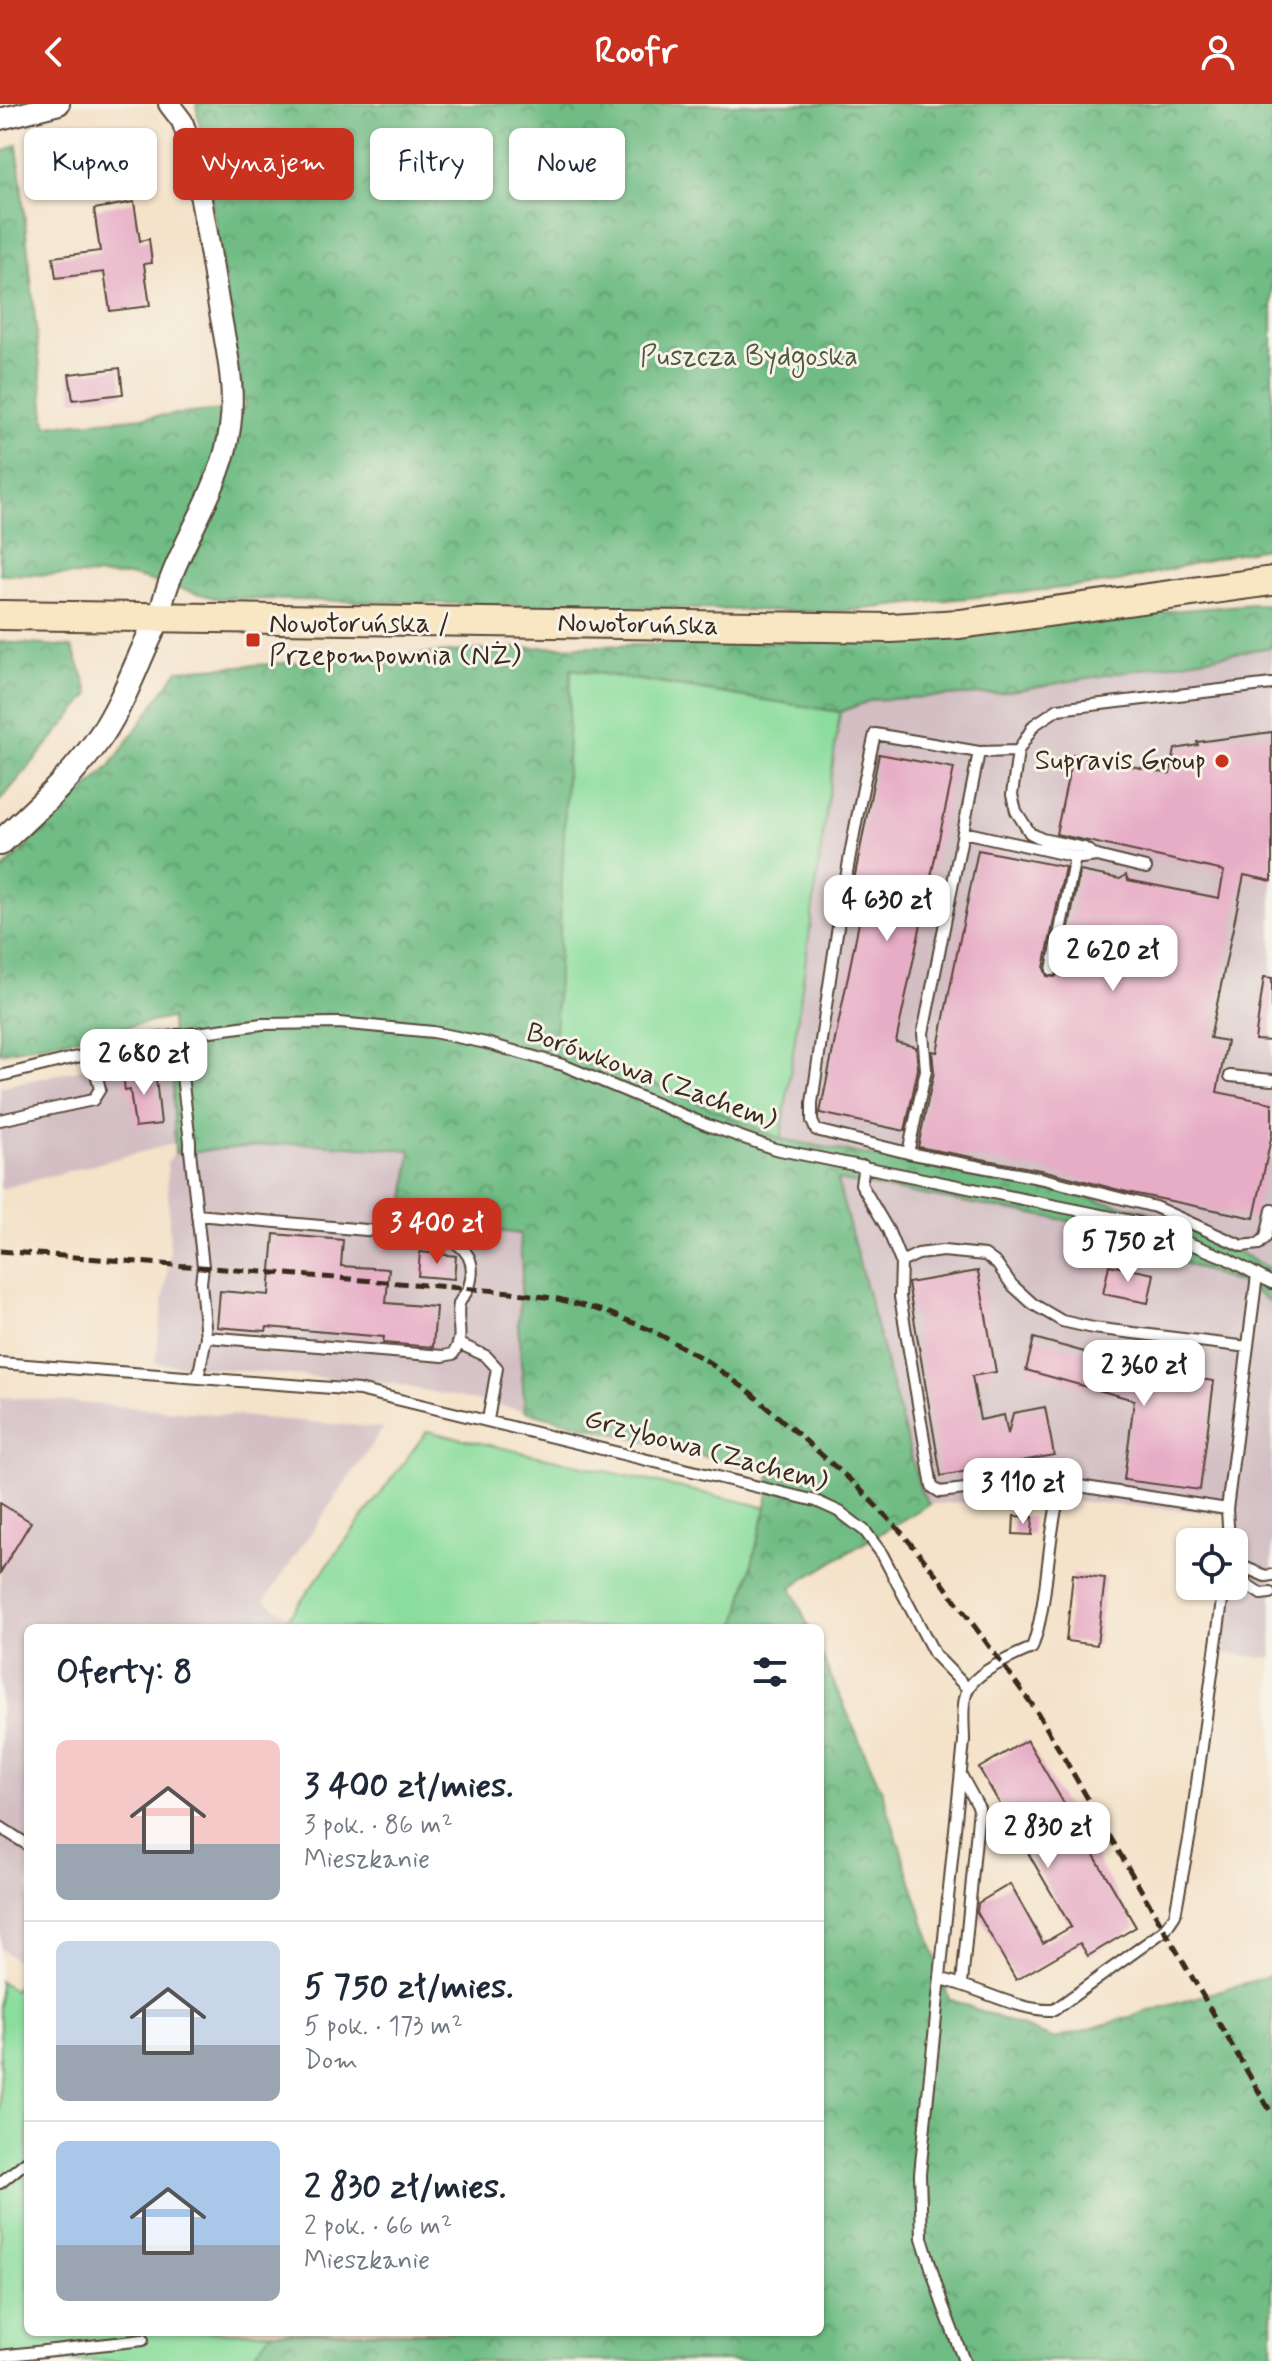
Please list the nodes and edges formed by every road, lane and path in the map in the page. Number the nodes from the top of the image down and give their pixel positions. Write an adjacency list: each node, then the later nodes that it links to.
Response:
1 (59, 104): 3 (street)
2 (169, 104): 6 (street)
3 (0, 119)
4 (1272, 581): 6 (main road, Nowotoruńska)
5 (0, 615): 6 (main road, Nowotoruńska)
6 (159, 617): 11 (street)
7 (1272, 684): 8 (lane)
8 (1018, 751): 9 (lane); 12 (lane)
9 (979, 752): 10 (lane); 22 (lane)
10 (963, 832): 13 (lane); 22 (lane)
11 (0, 843)
12 (1097, 856): 13 (lane); 14 (lane)
13 (1075, 857): 15 (lane)
14 (1146, 868)
15 (1052, 970)
16 (177, 1035): 17 (lane, Borówkowa (Zachem)); 23 (lane, Borówkowa (Zachem)); 25 (lane)
17 (91, 1054): 18 (lane, Borówkowa (Zachem)); 21 (lane)
18 (0, 1076)
19 (1230, 1076): 20 (lane)
20 (1272, 1080)
21 (0, 1120)
22 (908, 1153): 24 (lane)
23 (864, 1166): 26 (lane); 27 (lane, Borówkowa (Zachem))
24 (1272, 1210)
25 (197, 1215): 29 (lane); 30 (lane)
26 (901, 1262): 31 (lane); 35 (lane)
27 (1257, 1275): 28 (lane, Borówkowa (Zachem)); 31 (lane)
28 (1272, 1283)
29 (206, 1337): 30 (lane); 33 (lane)
30 (460, 1344): 34 (lane)
31 (1248, 1347): 36 (lane)
32 (0, 1363): 33 (lane, Grzybowa (Zachem))
33 (198, 1378): 34 (lane, Grzybowa (Zachem))
34 (488, 1420): 43 (lane, Grzybowa (Zachem))
35 (1059, 1496): 36 (lane); 43 (lane)
36 (1227, 1509): 37 (lane)
37 (1228, 1528)
38 (1248, 1567): 39 (lane)
39 (1272, 1575)
40 (1248, 1585): 41 (lane)
41 (1270, 1593)
42 (1222, 1600): 48 (lane)
43 (968, 1689): 44 (lane)
44 (961, 1775): 47 (lane); 48 (lane)
45 (0, 1827): 46 (lane)
46 (24, 1842)
47 (941, 1979): 48 (lane); 53 (lane)
48 (962, 1983)
49 (24, 2163): 50 (lane)
50 (0, 2183)
51 (143, 2340): 52 (lane)
52 (0, 2356)
53 (964, 2361)

